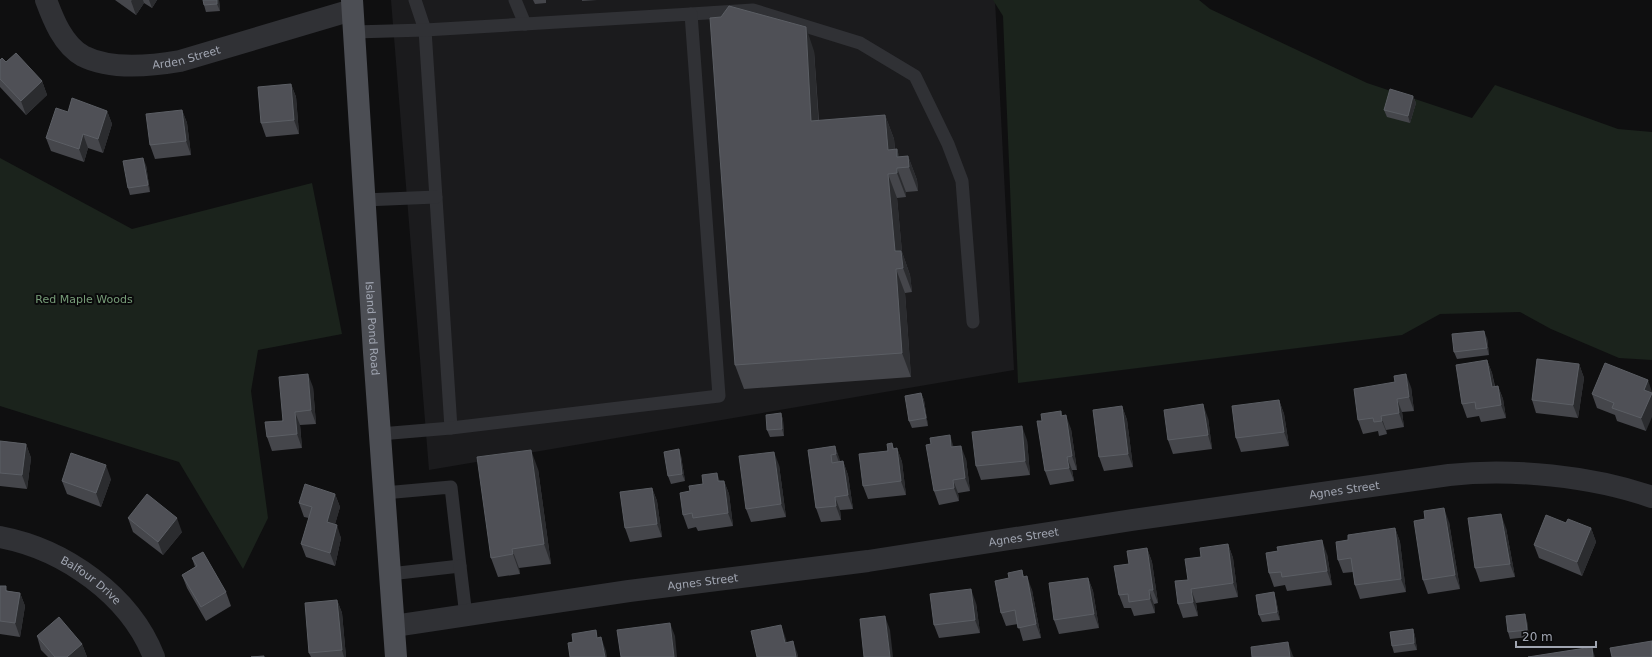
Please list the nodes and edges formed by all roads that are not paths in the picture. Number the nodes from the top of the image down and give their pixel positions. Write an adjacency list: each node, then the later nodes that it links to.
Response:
1 (46, 0): 4 (street, Arden Street)
2 (415, 0): 7 (lane)
3 (515, 0): 6 (lane)
4 (352, 5): 8 (main road, Island Pond Road)
5 (691, 14): 6 (lane); 11 (lane); 12 (lane)
6 (525, 24): 7 (lane)
7 (426, 30): 8 (lane); 9 (lane)
8 (354, 32): 10 (main road, Island Pond Road)
9 (436, 197): 10 (lane); 12 (lane)
10 (364, 200): 13 (main road, Island Pond Road)
11 (973, 322)
12 (451, 428): 13 (lane)
13 (380, 434): 14 (main road, Island Pond Road)
14 (384, 493): 17 (lane); 18 (main road, Island Pond Road)
15 (1652, 497): 19 (street, Agnes Street)
16 (0, 537): 21 (street, Balfour Drive)
17 (460, 566): 18 (lane); 19 (lane)
18 (390, 574): 20 (main road, Island Pond Road)
19 (466, 616): 20 (street, Agnes Street)
20 (394, 626): 22 (main road, Island Pond Road)
21 (154, 657)
22 (396, 657)

